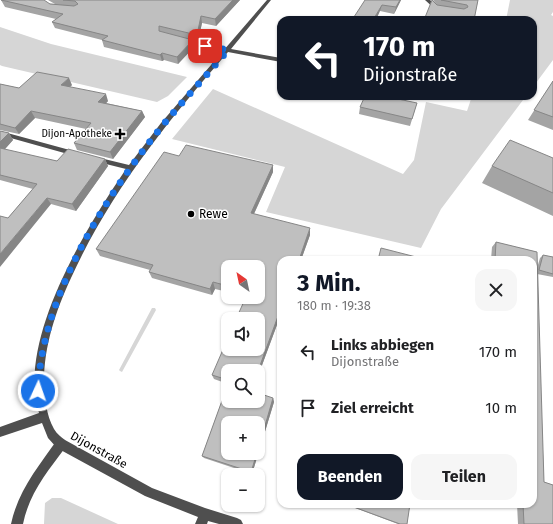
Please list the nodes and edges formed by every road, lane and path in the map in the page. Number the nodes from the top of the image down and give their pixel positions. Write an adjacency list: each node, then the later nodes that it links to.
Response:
1 (269, 0): 5 (street, Dijonstraße)
2 (427, 0): 3 (street)
3 (443, 10)
4 (181, 41): 5 (street)
5 (228, 50): 6 (street); 10 (street, Dijonstraße)
6 (277, 59)
7 (0, 134): 8 (street)
8 (81, 155)
9 (88, 157): 10 (street)
10 (130, 168): 11 (street, Dijonstraße)
11 (43, 418): 12 (street); 13 (street, Dijonstraße)
12 (0, 432)
13 (61, 444): 14 (street, Dijonstraße); 15 (street)
14 (203, 519): 16 (street, Dijonstraße)
15 (17, 524)
16 (237, 524)

